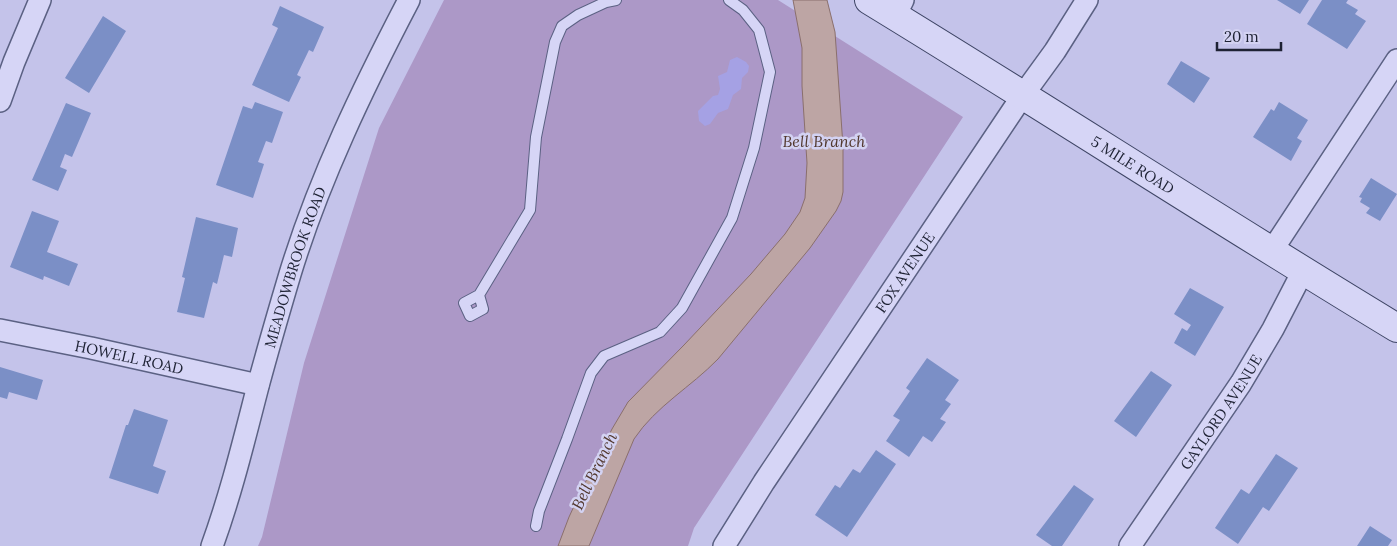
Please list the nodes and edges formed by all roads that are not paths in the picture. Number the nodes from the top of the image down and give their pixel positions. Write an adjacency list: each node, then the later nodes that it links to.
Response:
1 (40, 0): 10 (street)
2 (408, 0): 16 (street, MEADOWBROOK ROAD)
3 (616, 0): 13 (lane)
4 (729, 0): 17 (lane)
5 (869, 0): 7 (main road, 5 MILE ROAD)
6 (1086, 0): 9 (street, FOX AVENUE)
7 (899, 8): 9 (main road, 5 MILE ROAD)
8 (1397, 60): 11 (street)
9 (1023, 95): 11 (main road, 5 MILE ROAD); 19 (street, FOX AVENUE)
10 (0, 101)
11 (1271, 252): 12 (main road, 5 MILE ROAD)
12 (1303, 271): 14 (main road, 5 MILE ROAD); 20 (street, GAYLORD AVENUE)
13 (479, 295)
14 (1397, 328)
15 (0, 330): 16 (street, HOWELL ROAD)
16 (258, 385): 18 (street, MEADOWBROOK ROAD)
17 (536, 526)
18 (212, 546)
19 (724, 546)
20 (1130, 546)

